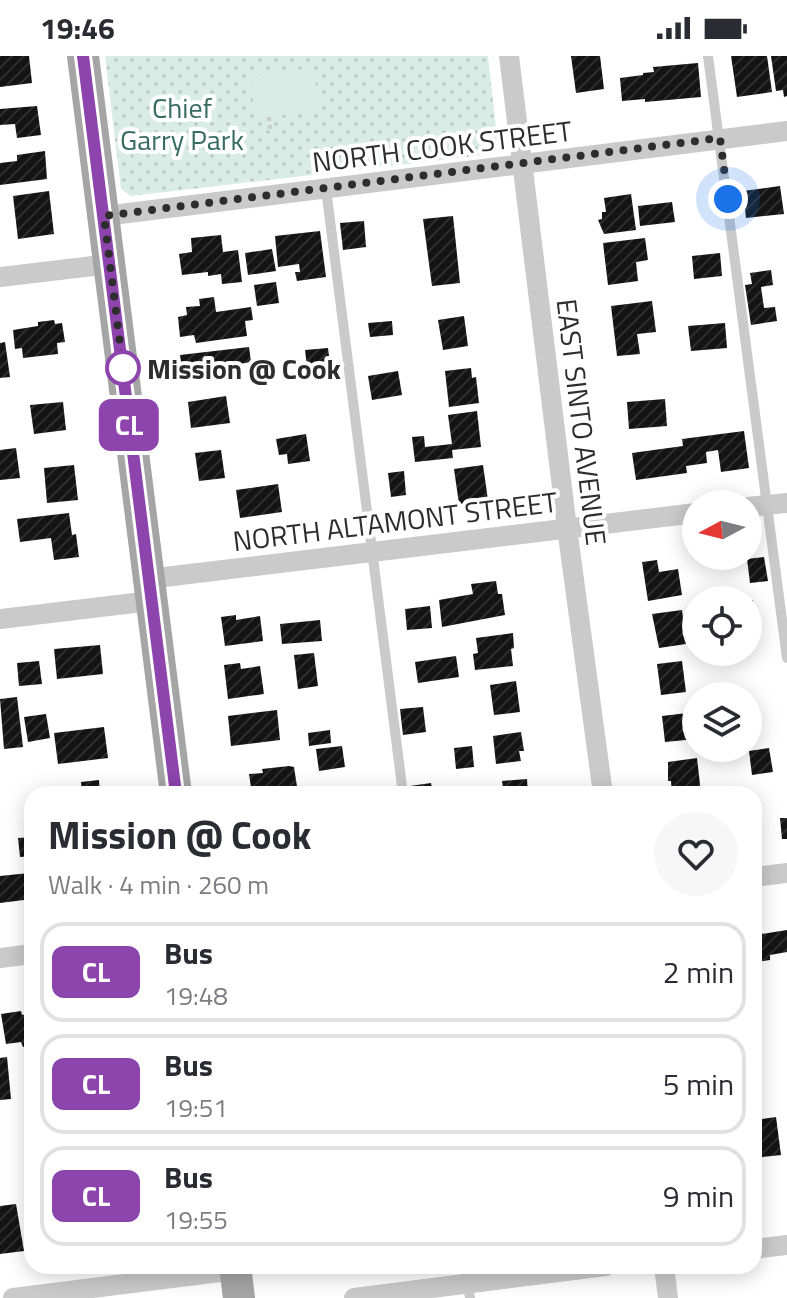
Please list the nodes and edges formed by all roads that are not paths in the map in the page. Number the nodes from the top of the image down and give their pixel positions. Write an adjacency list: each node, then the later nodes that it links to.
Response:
1 (83, 56): 8 (main road)
2 (509, 56): 6 (street, EAST SINTO AVENUE)
3 (708, 56): 5 (lane)
4 (787, 131): 5 (street, NORTH COOK STREET)
5 (720, 138): 6 (street, NORTH COOK STREET); 11 (lane)
6 (522, 164): 7 (street, NORTH COOK STREET); 13 (street, EAST SINTO AVENUE)
7 (326, 189): 8 (street, NORTH COOK STREET); 14 (lane)
8 (104, 216): 9 (main road)
9 (110, 264): 10 (street); 15 (main road)
10 (0, 277)
11 (768, 505): 17 (lane)
12 (682, 515): 13 (street, NORTH ALTAMONT STREET)
13 (567, 528): 14 (street, NORTH ALTAMONT STREET); 20 (street, EAST SINTO AVENUE)
14 (373, 551): 15 (street, NORTH ALTAMONT STREET); 19 (lane)
15 (150, 590): 16 (street, NORTH ALTAMONT STREET); 18 (main road)
16 (0, 619)
17 (787, 658)
18 (175, 786)
19 (402, 786)
20 (602, 786)
21 (787, 873): 22 (street)
22 (762, 876)
23 (24, 955): 24 (street)
24 (0, 958)
25 (787, 1245): 26 (street)
26 (762, 1248)
27 (537, 1274): 30 (street)
28 (665, 1274): 33 (street)
29 (237, 1278): 31 (street)
30 (468, 1282): 32 (street)
31 (13, 1298)
32 (354, 1298)
33 (668, 1298)

